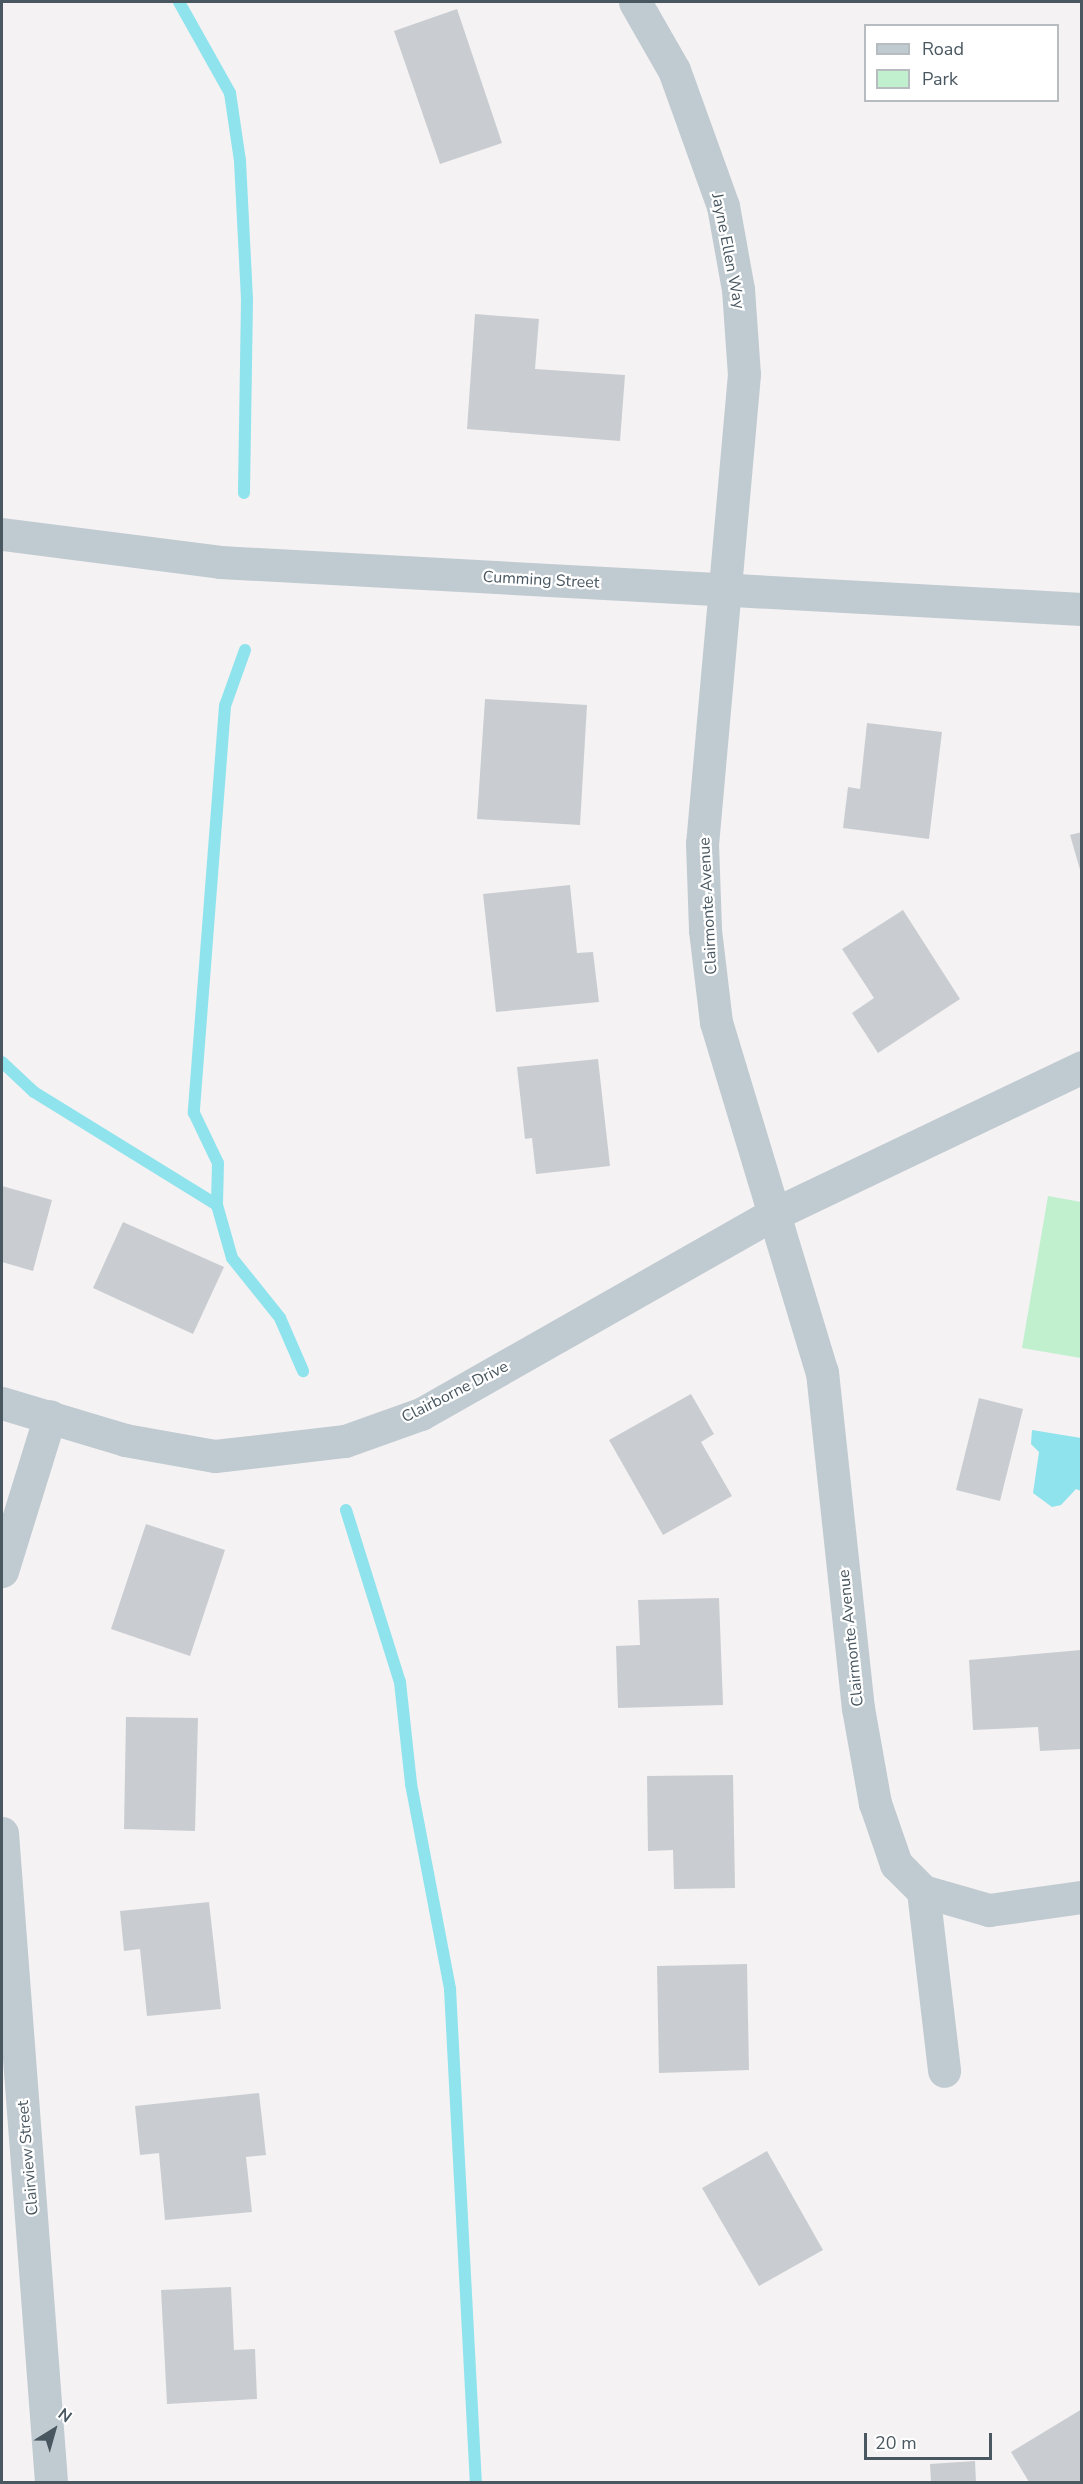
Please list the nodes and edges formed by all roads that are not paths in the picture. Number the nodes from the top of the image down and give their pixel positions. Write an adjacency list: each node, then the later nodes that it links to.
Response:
1 (635, 2): 3 (street, Jayne Ellen Way)
2 (2, 534): 3 (street, Cumming Street)
3 (725, 590): 4 (street, Cumming Street); 6 (street, Clairmonte Avenue)
4 (1082, 609)
5 (1082, 1067): 6 (street)
6 (772, 1215): 8 (street, Clairborne Drive); 11 (street, Clairmonte Avenue)
7 (2, 1403): 8 (street, Clairborne Drive)
8 (50, 1416): 9 (street)
9 (2, 1571)
10 (2, 1833): 14 (street, Clairview Street)
11 (923, 1891): 12 (street, Clairmonte Avenue); 13 (street)
12 (1082, 1897)
13 (944, 2071)
14 (51, 2482)

